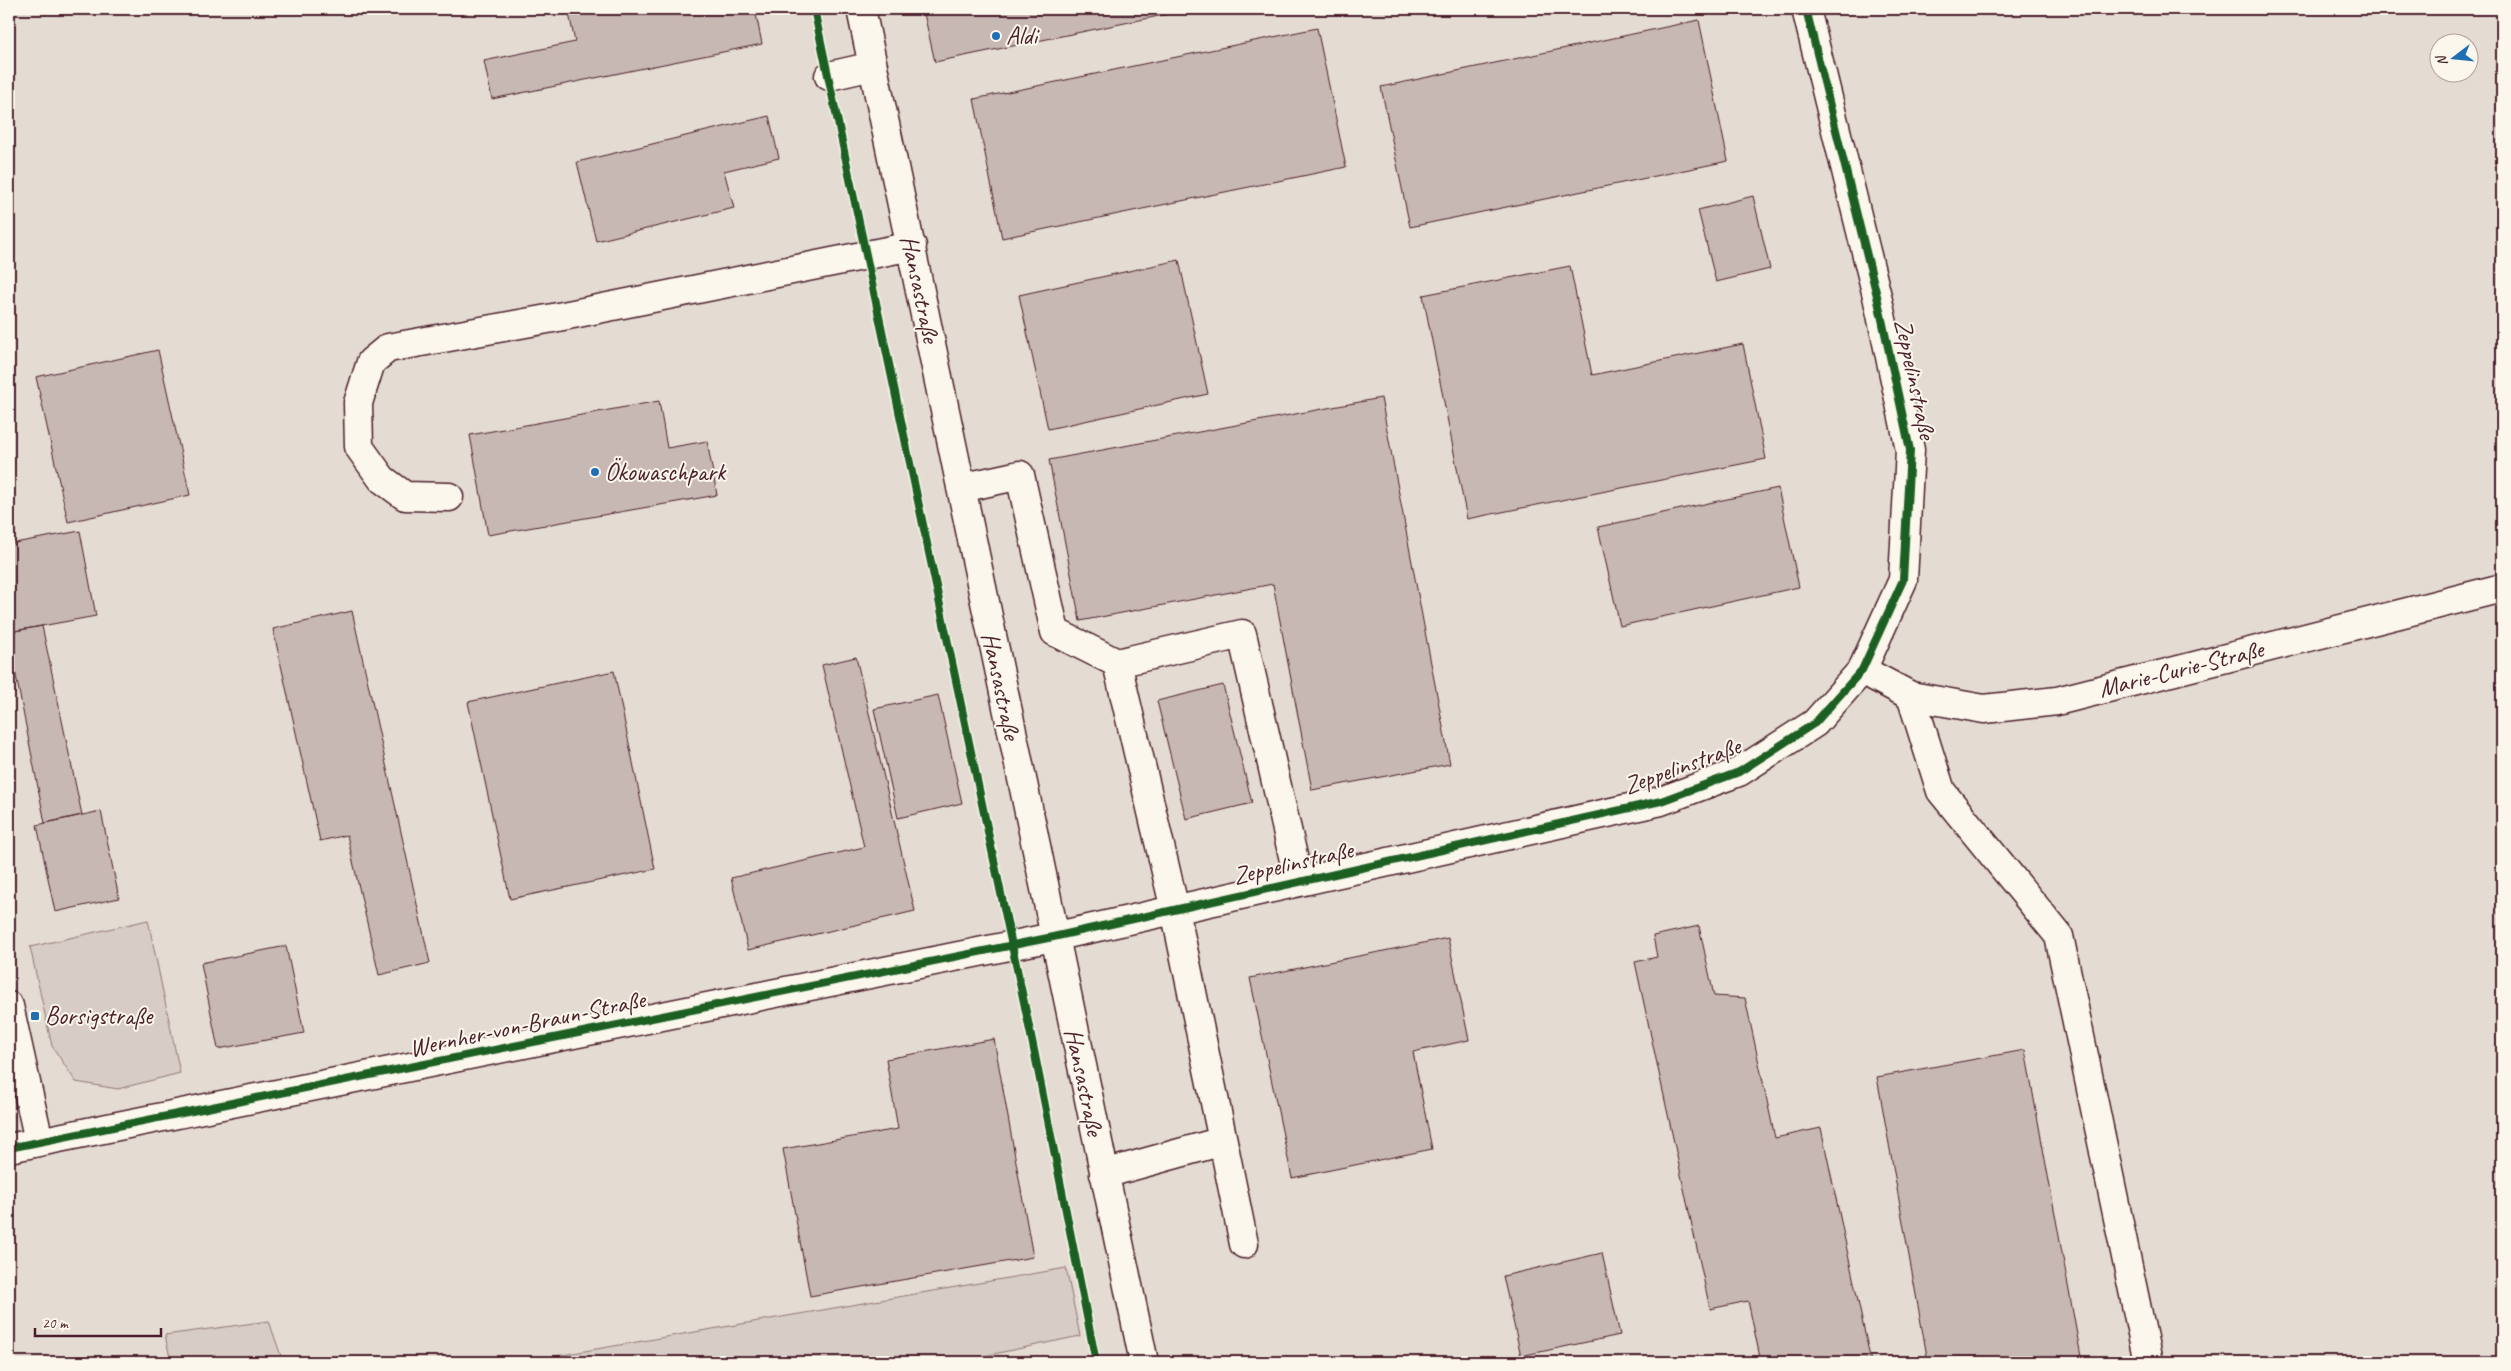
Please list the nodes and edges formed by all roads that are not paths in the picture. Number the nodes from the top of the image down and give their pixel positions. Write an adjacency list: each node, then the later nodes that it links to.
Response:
1 (861, 9): 3 (street, Hansastraße)
2 (1806, 9): 10 (street, Zeppelinstraße)
3 (873, 66): 4 (street); 5 (street, Hansastraße)
4 (829, 76)
5 (912, 246): 6 (street, Hansastraße); 7 (street)
6 (961, 488): 9 (street); 14 (street, Hansastraße)
7 (449, 497)
8 (2502, 588): 11 (street, Marie-Curie-Straße)
9 (1117, 663): 12 (street); 13 (street)
10 (1862, 670): 11 (street, Marie-Curie-Straße); 12 (street, Zeppelinstraße)
11 (1911, 696): 22 (street)
12 (1299, 882): 13 (street, Zeppelinstraße)
13 (1176, 910): 14 (street, Zeppelinstraße); 16 (street)
14 (1053, 937): 17 (street, Wernher-von-Braun-Straße); 19 (street, Hansastraße)
15 (9, 1006): 17 (street)
16 (1223, 1141): 19 (street); 20 (street)
17 (39, 1142): 18 (street, Wernher-von-Braun-Straße)
18 (9, 1148)
19 (1104, 1174): 21 (street, Hansastraße)
20 (1244, 1244)
21 (1144, 1362)
22 (2148, 1362)

